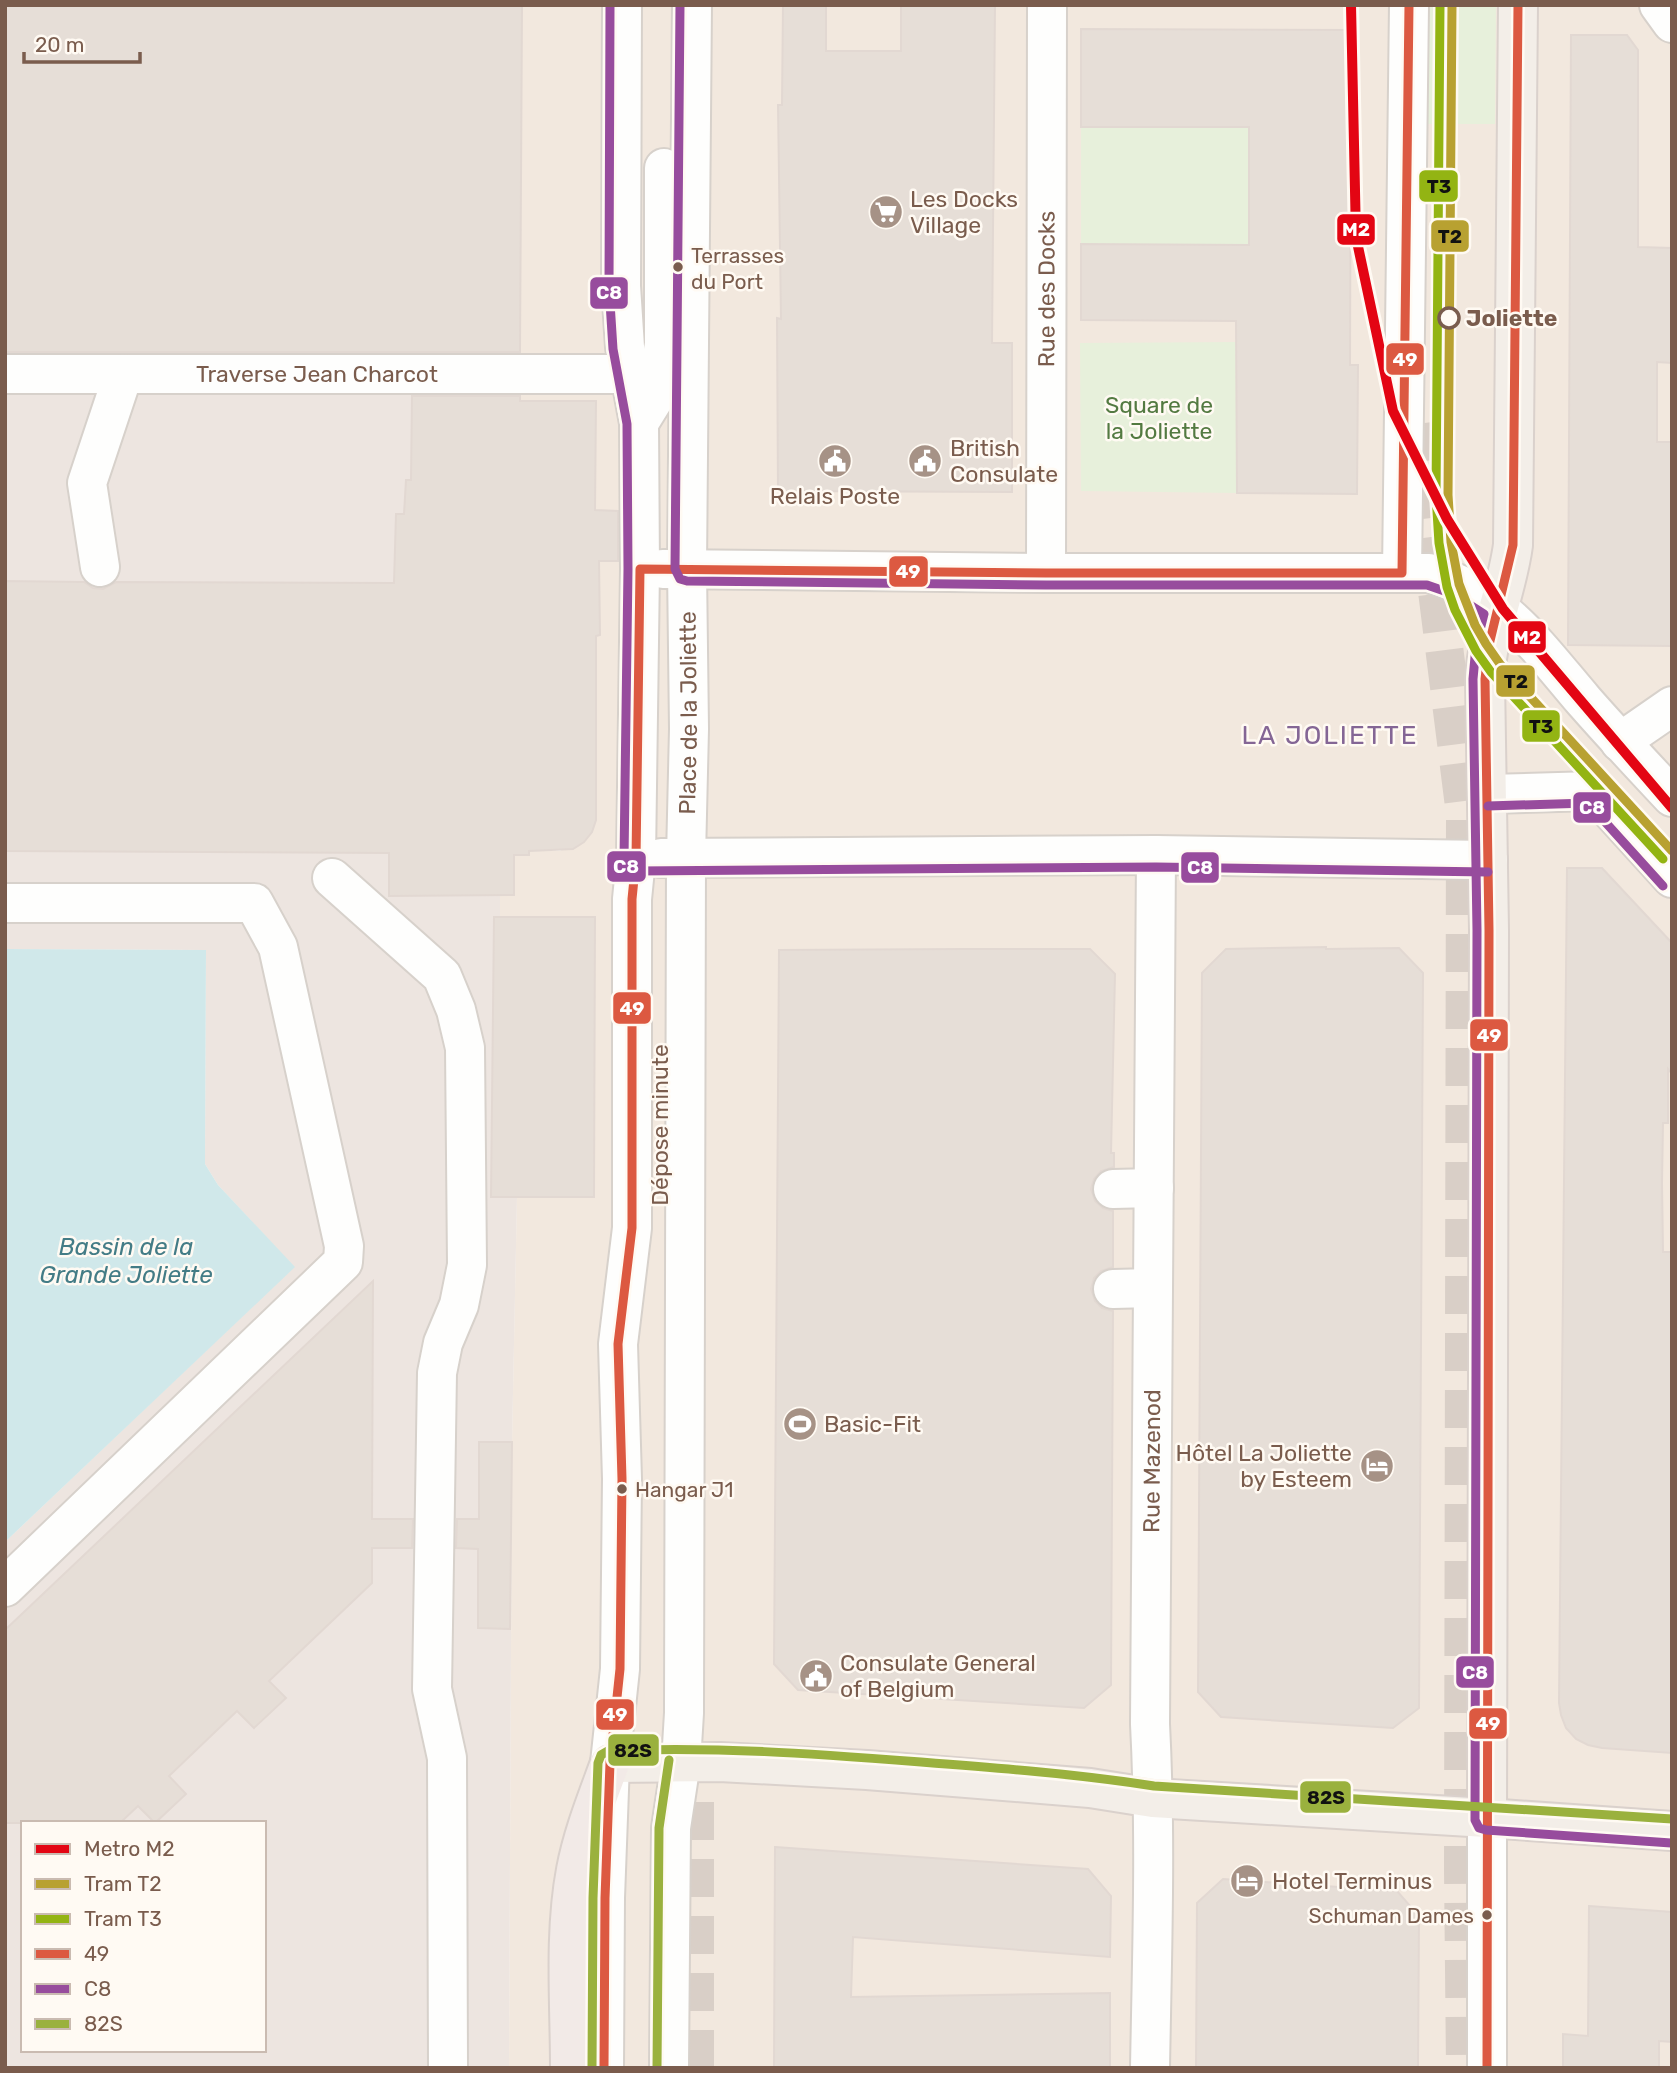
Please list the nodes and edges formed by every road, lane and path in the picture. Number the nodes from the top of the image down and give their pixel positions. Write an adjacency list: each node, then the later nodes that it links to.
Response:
1 (622, 5): 9 (street, Place de la Joliette)
2 (692, 5): 13 (street, Place de la Joliette)
3 (1046, 5): 14 (street, Rue des Docks)
4 (1409, 5): 15 (street)
5 (1518, 5): 16 (main road)
6 (664, 168): 10 (street)
7 (5, 374): 8 (street, Traverse Jean Charcot)
8 (123, 374): 9 (street, Traverse Jean Charcot); 11 (street)
9 (629, 374): 10 (street, Place de la Joliette)
10 (639, 424): 12 (street, Place de la Joliette)
11 (100, 568)
12 (640, 569): 13 (street); 23 (street, Place de la Joliette)
13 (687, 569): 14 (street); 22 (street, Place de la Joliette)
14 (1046, 573): 15 (street)
15 (1402, 573): 16 (street)
16 (1498, 608): 18 (street); 19 (main road)
17 (1672, 706): 18 (street)
18 (1620, 742): 20 (street)
19 (1488, 794): 24 (main road); 26 (street)
20 (1672, 797)
21 (1156, 855): 22 (street); 24 (street); 28 (street, Rue Mazenod)
22 (686, 857): 23 (street); 33 (street, Place de la Joliette)
23 (636, 859): 34 (street, Place de la Joliette)
24 (1488, 860): 36 (main road)
25 (332, 878): 38 (street)
26 (1672, 878)
27 (5, 902): 32 (street)
28 (1154, 1188): 29 (street); 30 (street, Rue Mazenod)
29 (1113, 1189)
30 (1153, 1288): 31 (street); 35 (street, Rue Mazenod)
31 (1113, 1289)
32 (5, 1587)
33 (681, 1762): 34 (main road); 35 (main road); 41 (street, Place de la Joliette)
34 (610, 1763): 39 (highway); 40 (street, Place de la Joliette)
35 (1153, 1798): 36 (main road); 42 (street, Rue Mazenod)
36 (1487, 1818): 37 (main road); 43 (street)
37 (1672, 1831)
38 (448, 2068)
39 (570, 2068)
40 (604, 2068)
41 (669, 2068)
42 (1150, 2068)
43 (1488, 2068)

